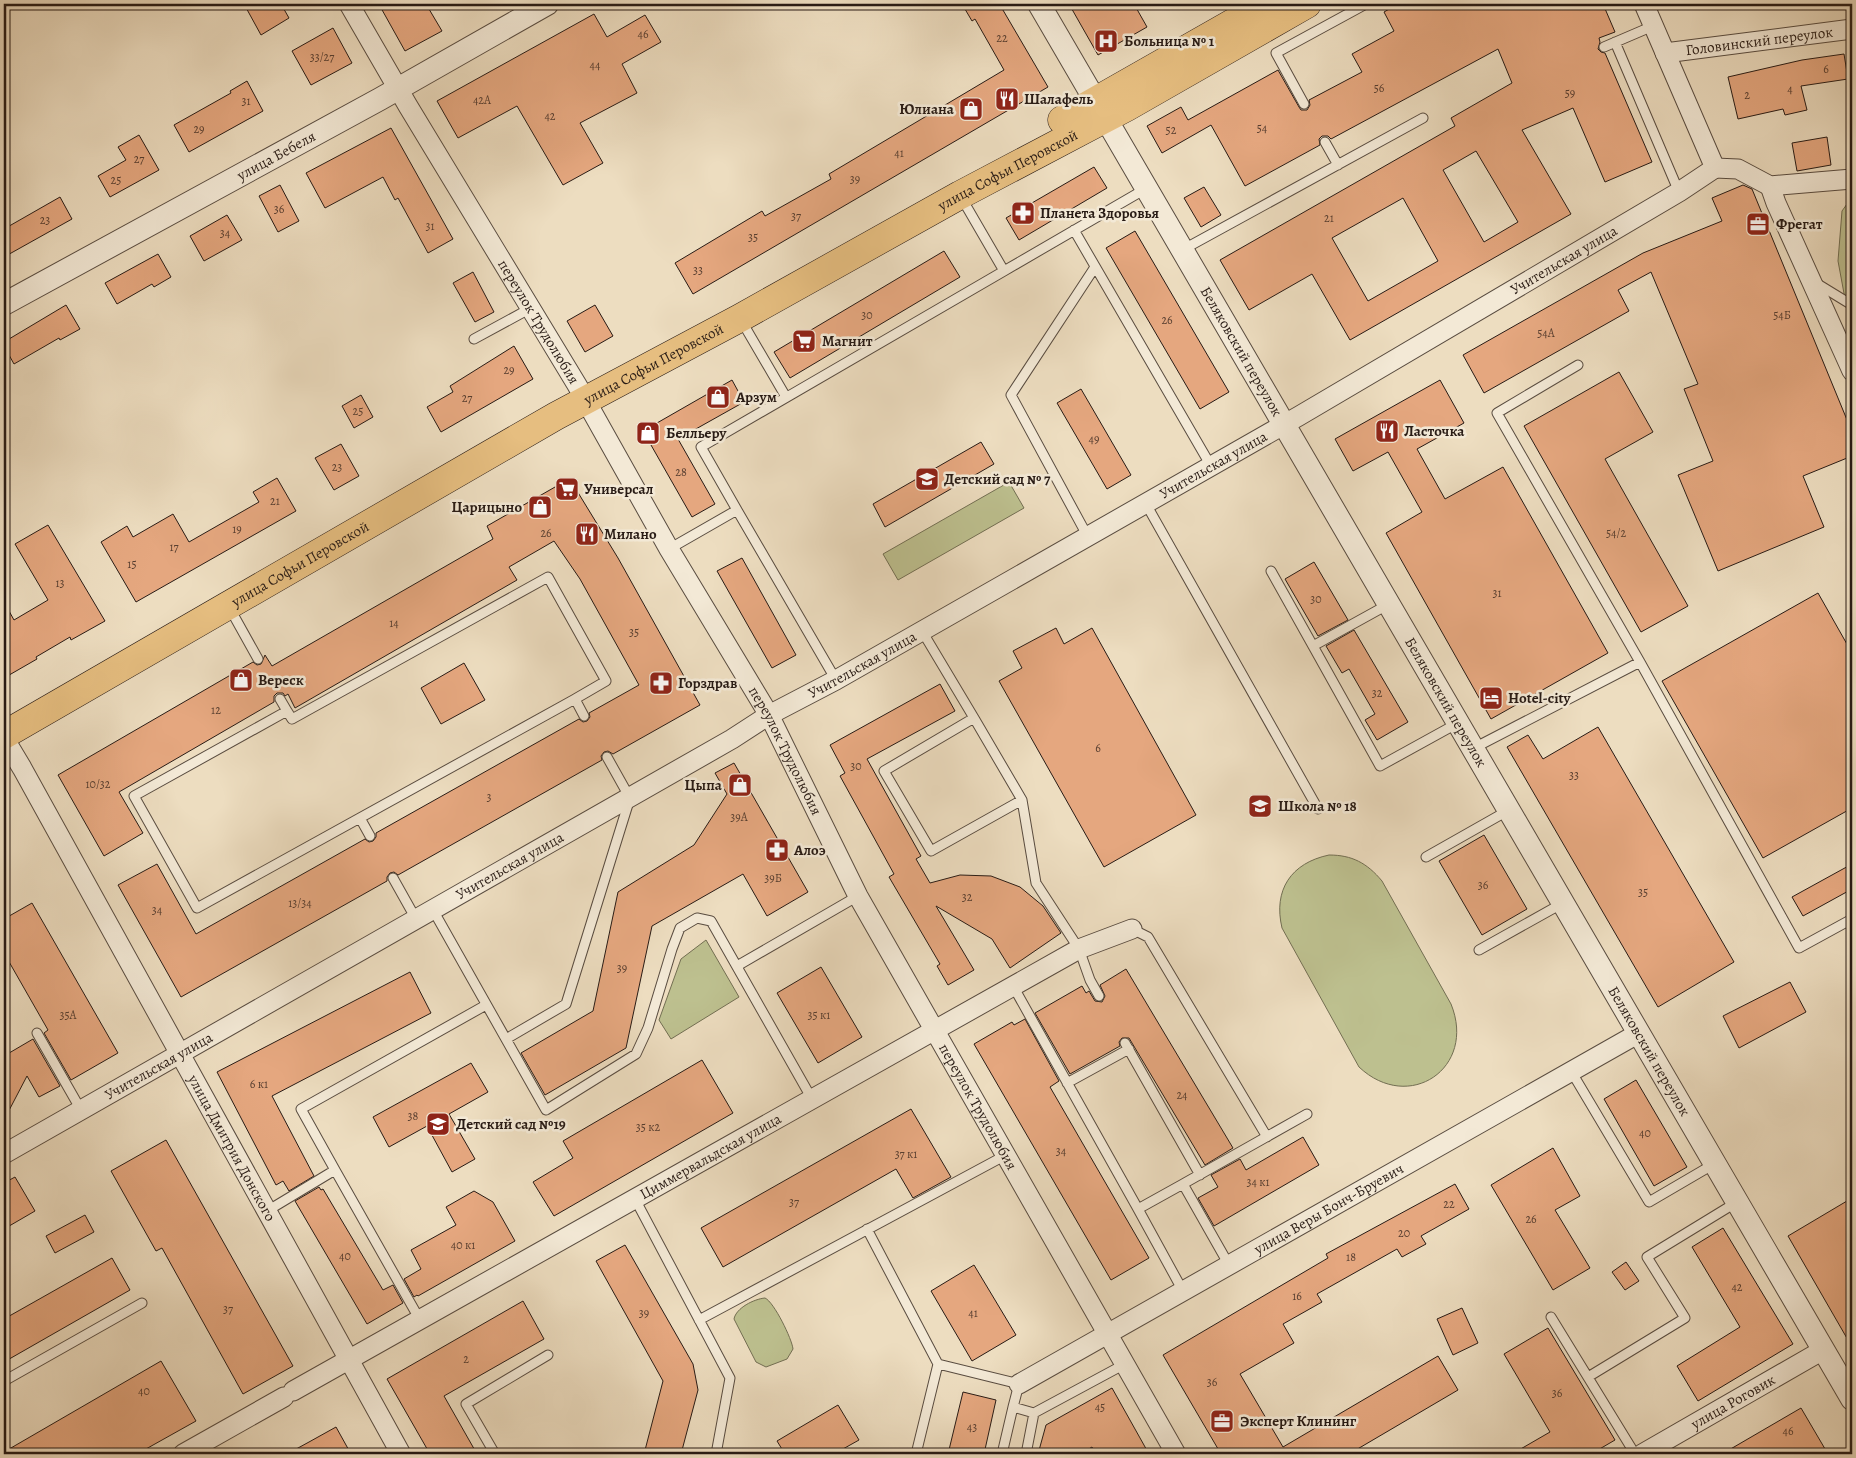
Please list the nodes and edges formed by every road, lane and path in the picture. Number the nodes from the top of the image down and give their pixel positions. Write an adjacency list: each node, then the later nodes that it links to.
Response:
1 (349, 4): 13 (street, переулок Трудолюбия)
2 (547, 4): 13 (street, улица Бебеля)
3 (1039, 4): 15 (street, Беляковский переулок)
4 (1266, 4): 15 (main road, улица Софьи Перовской)
5 (1307, 4): 15 (main road, улица Софьи Перовской)
6 (1366, 4): 14 (lane)
7 (1644, 4): 8 (street)
8 (1654, 26): 10 (lane); 12 (street)
9 (1852, 29): 12 (street, Головинский переулок)
10 (1615, 42): 11 (lane); 23 (lane)
11 (1604, 47)
12 (1665, 53): 19 (street)
13 (398, 88): 30 (street, улица Бебеля); 32 (street, переулок Трудолюбия)
14 (1304, 104)
15 (1101, 109): 22 (street, Беляковский переулок); 24 (main road, улица Софьи Перовской); 37 (main road, улица Софьи Перовской)
16 (1424, 118): 18 (lane)
17 (1325, 142): 18 (lane)
18 (1338, 165): 26 (lane)
19 (1714, 168): 21 (street); 23 (street, Учительская улица)
20 (1852, 179): 21 (street)
21 (1770, 186): 29 (street)
22 (1147, 188): 25 (lane); 26 (street, Беляковский переулок)
23 (1679, 192): 39 (street, Учительская улица)
24 (960, 195): 28 (lane); 33 (main road, улица Софьи Перовской)
25 (1074, 230): 27 (lane); 28 (lane)
26 (1183, 250): 39 (street, Беляковский переулок)
27 (1095, 267): 40 (lane); 43 (lane)
28 (1004, 271): 38 (lane)
29 (1811, 280): 31 (lane); 36 (street)
30 (4, 304)
31 (1852, 305)
32 (530, 308): 34 (lane); 37 (street, переулок Трудолюбия)
33 (740, 318): 37 (main road, улица Софьи Перовской); 38 (lane)
34 (474, 339)
35 (1578, 366): 51 (lane)
36 (1852, 371)
37 (582, 393): 44 (street, переулок Трудолюбия); 47 (main road, улица Софьи Перовской); 56 (main road, улица Софьи Перовской)
38 (786, 397): 42 (lane)
39 (1285, 425): 40 (street, Учительская улица); 46 (street, Беляковский переулок)
40 (1211, 466): 41 (street, Учительская улица)
41 (1146, 504): 43 (street, Учительская улица); 66 (lane)
42 (737, 510): 44 (lane); 52 (lane)
43 (1088, 537): 48 (street, Учительская улица)
44 (670, 549): 58 (street, переулок Трудолюбия)
45 (1271, 571): 49 (lane)
46 (1389, 604): 49 (lane); 60 (street, Беляковский переулок)
47 (228, 605): 50 (lane); 61 (main road, улица Софьи Перовской)
48 (922, 631): 52 (street, Учительская улица); 59 (lane)
49 (1313, 646): 60 (lane)
50 (258, 659)
51 (1640, 662): 62 (lane); 76 (lane)
52 (836, 680): 58 (street, Учительская улица)
53 (280, 699): 55 (lane)
54 (575, 699): 55 (lane); 57 (lane); 68 (lane)
55 (287, 711): 68 (lane)
56 (4, 716)
57 (584, 716)
58 (769, 716): 64 (street, Учительская улица); 72 (street, переулок Трудолюбия)
59 (974, 718): 65 (lane); 65 (lane)
60 (1458, 723): 62 (street, Беляковский переулок)
61 (4, 736): 88 (street, улица Дмитрия Донского)
62 (1474, 748): 67 (street, Беляковский переулок)
63 (608, 757): 64 (lane)
64 (630, 798): 74 (street, Учительская улица); 87 (lane)
65 (1022, 800): 78 (lane)
66 (1318, 809)
67 (1510, 810): 70 (lane); 73 (street, Беляковский переулок)
68 (360, 818): 69 (lane)
69 (370, 836)
70 (1426, 857)
71 (393, 878): 75 (lane)
72 (858, 896): 80 (lane); 84 (street, переулок Трудолюбия)
73 (1563, 903): 79 (lane); 86 (street, Беляковский переулок)
74 (433, 910): 75 (street, Учительская улица); 83 (lane)
75 (416, 919): 88 (street, Учительская улица)
76 (1852, 919)
77 (1132, 929): 78 (street, Циммервальдская улица); 94 (lane)
78 (1079, 949): 81 (street, Циммервальдская улица); 82 (lane)
79 (1479, 950)
80 (737, 966): 87 (lane); 91 (lane)
81 (1013, 986): 84 (street, Циммервальдская улица); 90 (lane)
82 (1099, 996)
83 (486, 1004): 87 (lane); 98 (lane)
84 (934, 1030): 91 (street, Циммервальдская улица); 96 (street, переулок Трудолюбия)
85 (37, 1032): 92 (lane)
86 (1639, 1033): 89 (street, улица Веры Бонч-Бруевич); 97 (street, Беляковский переулок)
87 (506, 1039)
88 (180, 1054): 92 (street, Учительская улица); 104 (street, улица Дмитрия Донского)
89 (1571, 1071): 97 (lane); 106 (street, улица Веры Бонч-Бруевич)
90 (1067, 1083): 99 (lane); 103 (lane)
91 (812, 1099): 101 (street, Циммервальдская улица)
92 (81, 1110): 95 (street, Учительская улица)
93 (1307, 1114): 94 (lane)
94 (1266, 1137): 99 (lane)
95 (4, 1154)
96 (1006, 1155): 105 (lane); 112 (street, переулок Трудолюбия)
97 (1715, 1163): 102 (street, Беляковский переулок)
98 (335, 1170): 104 (lane); 110 (lane)
99 (1200, 1175): 100 (lane)
100 (1183, 1184): 103 (lane); 106 (lane)
101 (635, 1199): 110 (street, Циммервальдская улица); 111 (lane)
102 (1737, 1202): 113 (street, Беляковский переулок); 118 (lane)
103 (1138, 1209): 107 (lane)
104 (266, 1211): 115 (street, улица Дмитрия Донского)
105 (867, 1229): 111 (lane); 116 (lane)
106 (1229, 1265): 107 (street, улица Веры Бонч-Бруевич)
107 (1183, 1291): 112 (street, улица Веры Бонч-Бруевич)
108 (142, 1303): 119 (lane)
109 (1551, 1318): 118 (lane)
110 (420, 1320): 115 (street, Циммервальдская улица)
111 (699, 1320): 127 (lane)
112 (1108, 1334): 117 (street, переулок Трудолюбия); 120 (street, улица Веры Бонч-Бруевич)
113 (1823, 1350): 121 (street, Беляковский переулок); 133 (street, улица Роговик)
114 (548, 1355): 126 (lane)
115 (350, 1360): 124 (street, Циммервальдская улица); 125 (street, улица Дмитрия Донского)
116 (938, 1364): 120 (lane); 128 (lane)
117 (1125, 1364): 123 (lane); 131 (street, переулок Трудолюбия)
118 (1588, 1377): 132 (lane)
119 (4, 1381)
120 (1019, 1384): 122 (lane)
121 (1852, 1399)
122 (1013, 1407): 123 (lane); 129 (lane)
123 (1034, 1413): 130 (lane)
124 (183, 1454)
125 (401, 1454)
126 (494, 1454)
127 (716, 1454)
128 (916, 1454)
129 (1002, 1454)
130 (1026, 1454)
131 (1176, 1454)
132 (1635, 1454)
133 (1642, 1454)

